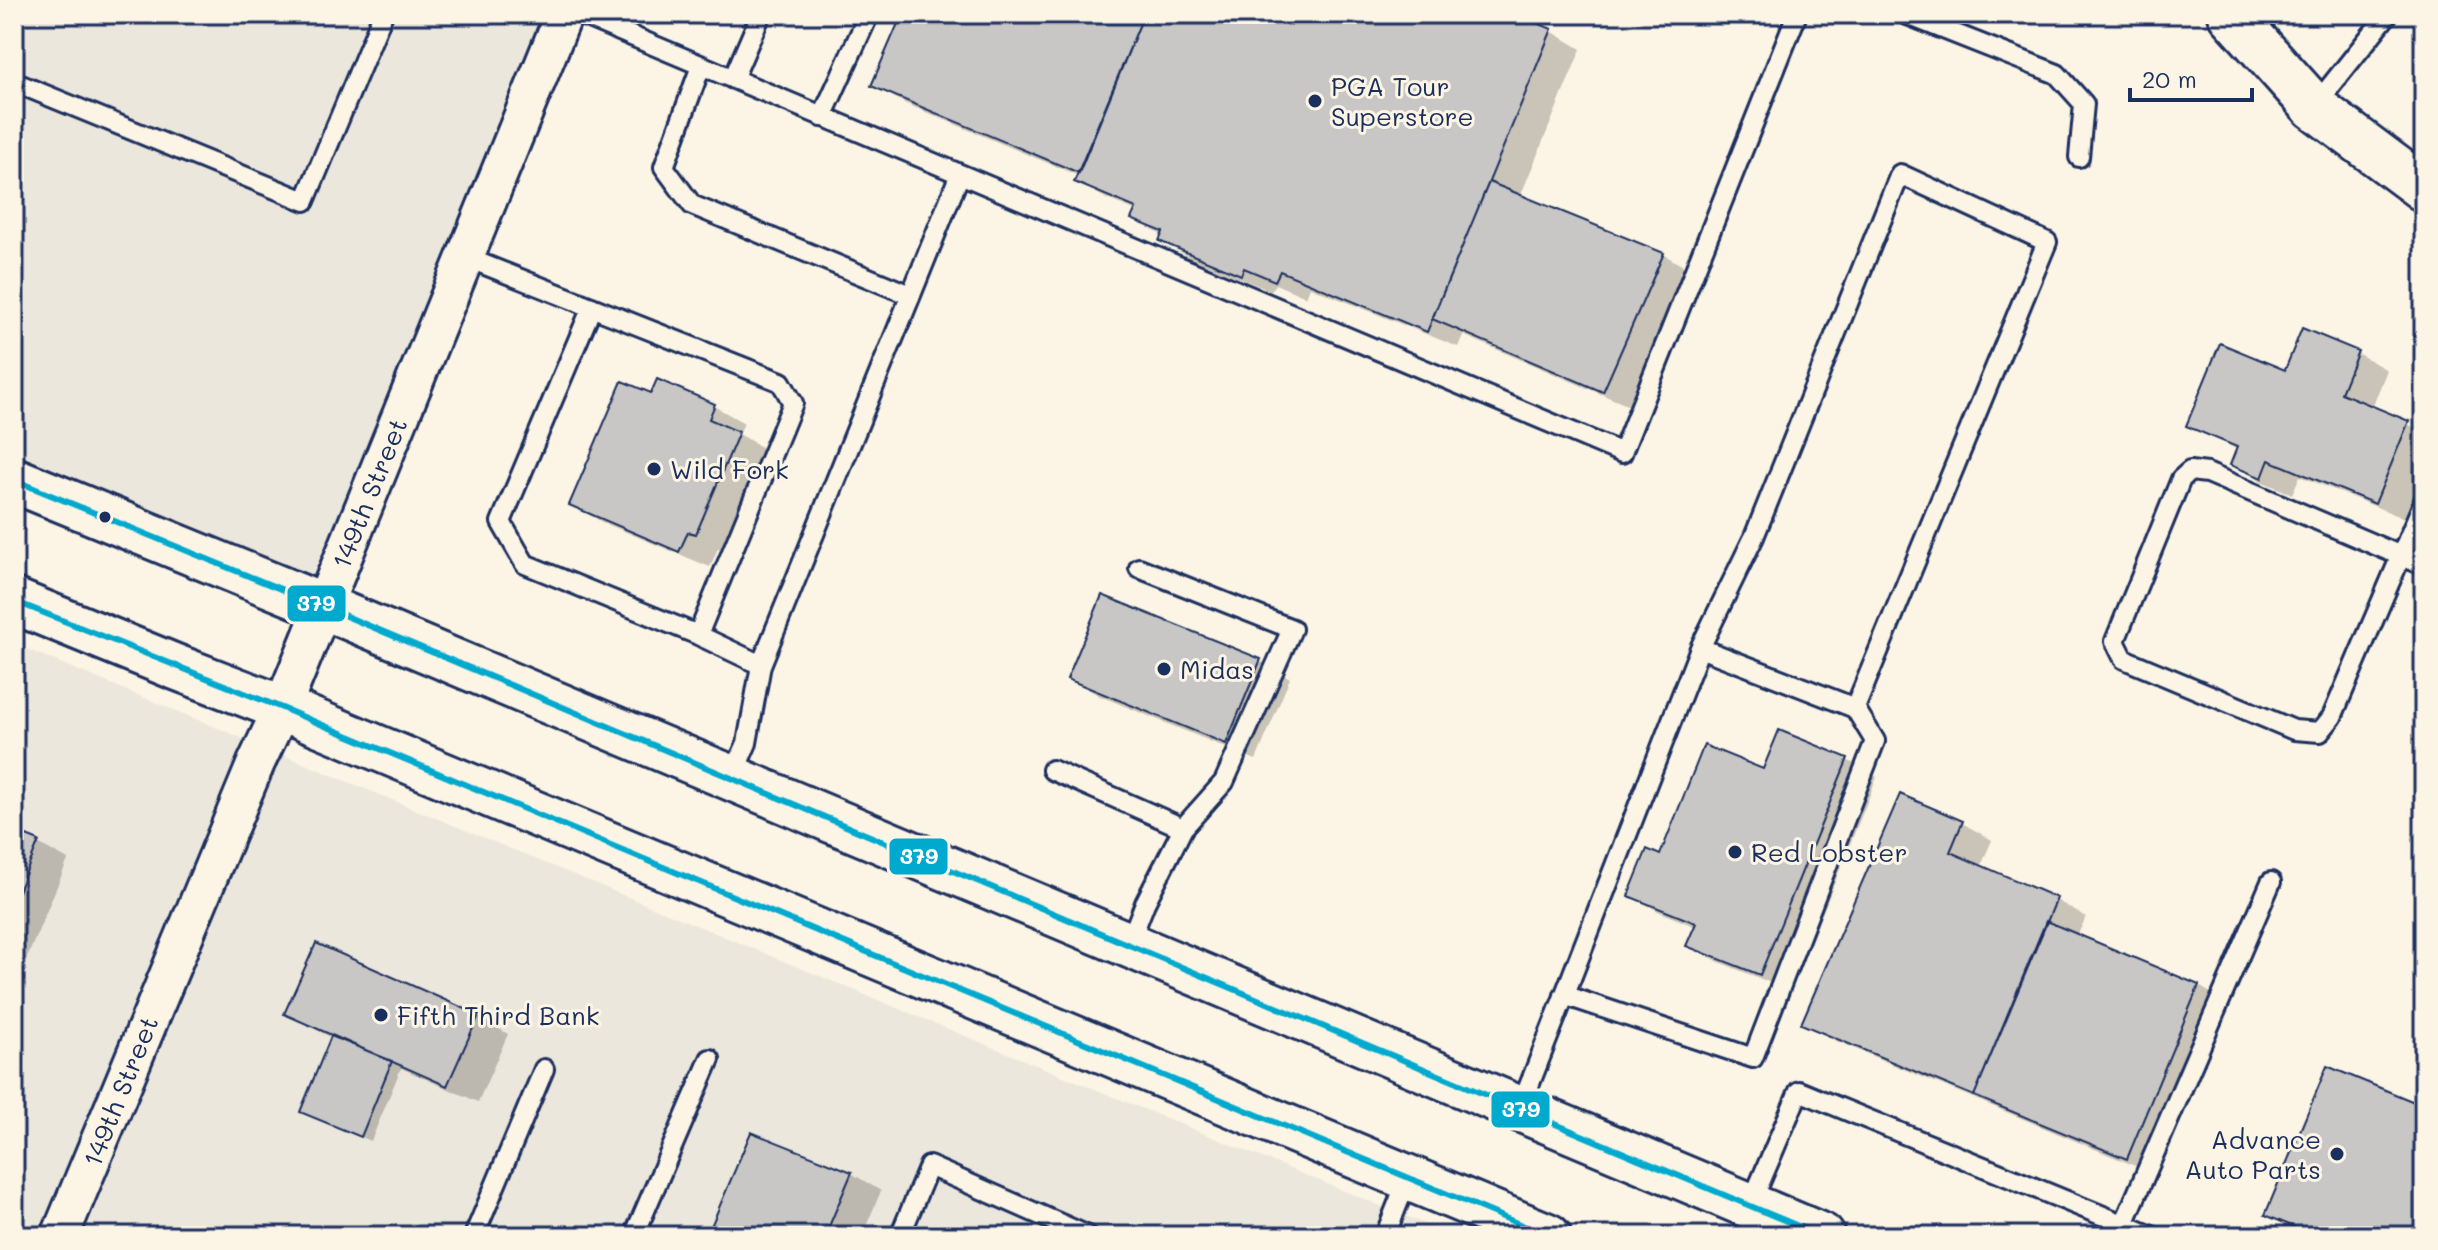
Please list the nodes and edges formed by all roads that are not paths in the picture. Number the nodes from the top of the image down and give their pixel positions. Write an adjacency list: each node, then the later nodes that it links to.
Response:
1 (383, 14): 12 (lane)
2 (564, 14): 18 (street, 149th Street)
3 (579, 14): 10 (lane)
4 (761, 14): 11 (lane)
5 (869, 14): 14 (lane)
6 (1797, 14): 16 (lane)
7 (1905, 14): 15 (lane)
8 (2231, 14): 13 (main road)
9 (2388, 14): 13 (lane)
10 (701, 66): 11 (lane); 19 (lane)
11 (733, 79): 14 (lane)
12 (14, 82)
13 (2314, 107): 17 (main road)
14 (822, 117): 16 (lane)
15 (2079, 157)
16 (960, 174): 19 (lane)
17 (2424, 189)
18 (465, 257): 20 (lane); 27 (street, 149th Street)
19 (910, 295): 30 (lane)
20 (592, 307): 28 (lane); 28 (lane)
21 (14, 480): 27 (main road)
22 (2424, 501): 23 (lane)
23 (2401, 556): 23 (lane); 24 (lane)
24 (2424, 565)
25 (1139, 568): 35 (lane)
26 (14, 601): 31 (main road)
27 (322, 606): 31 (street, 149th Street); 34 (main road)
28 (698, 635): 30 (lane)
29 (1700, 648): 32 (lane); 32 (lane); 38 (lane)
30 (761, 665): 34 (lane)
31 (282, 708): 42 (main road); 45 (street, 149th Street)
32 (1855, 708): 38 (lane)
33 (1052, 770): 35 (lane)
34 (732, 777): 37 (main road)
35 (1183, 828): 37 (lane)
36 (2271, 882): 44 (lane)
37 (1129, 944): 41 (main road)
38 (1564, 995): 41 (lane)
39 (710, 1059): 47 (lane)
40 (544, 1069): 46 (lane)
41 (1520, 1109): 43 (main road)
42 (1408, 1178): 50 (lane); 51 (main road)
43 (1750, 1206): 44 (lane); 52 (main road)
44 (2124, 1224): 53 (lane)
45 (60, 1236)
46 (474, 1236)
47 (634, 1236)
48 (900, 1236): 49 (lane)
49 (1088, 1236)
50 (1385, 1236)
51 (1548, 1236)
52 (1822, 1236)
53 (2152, 1236)

